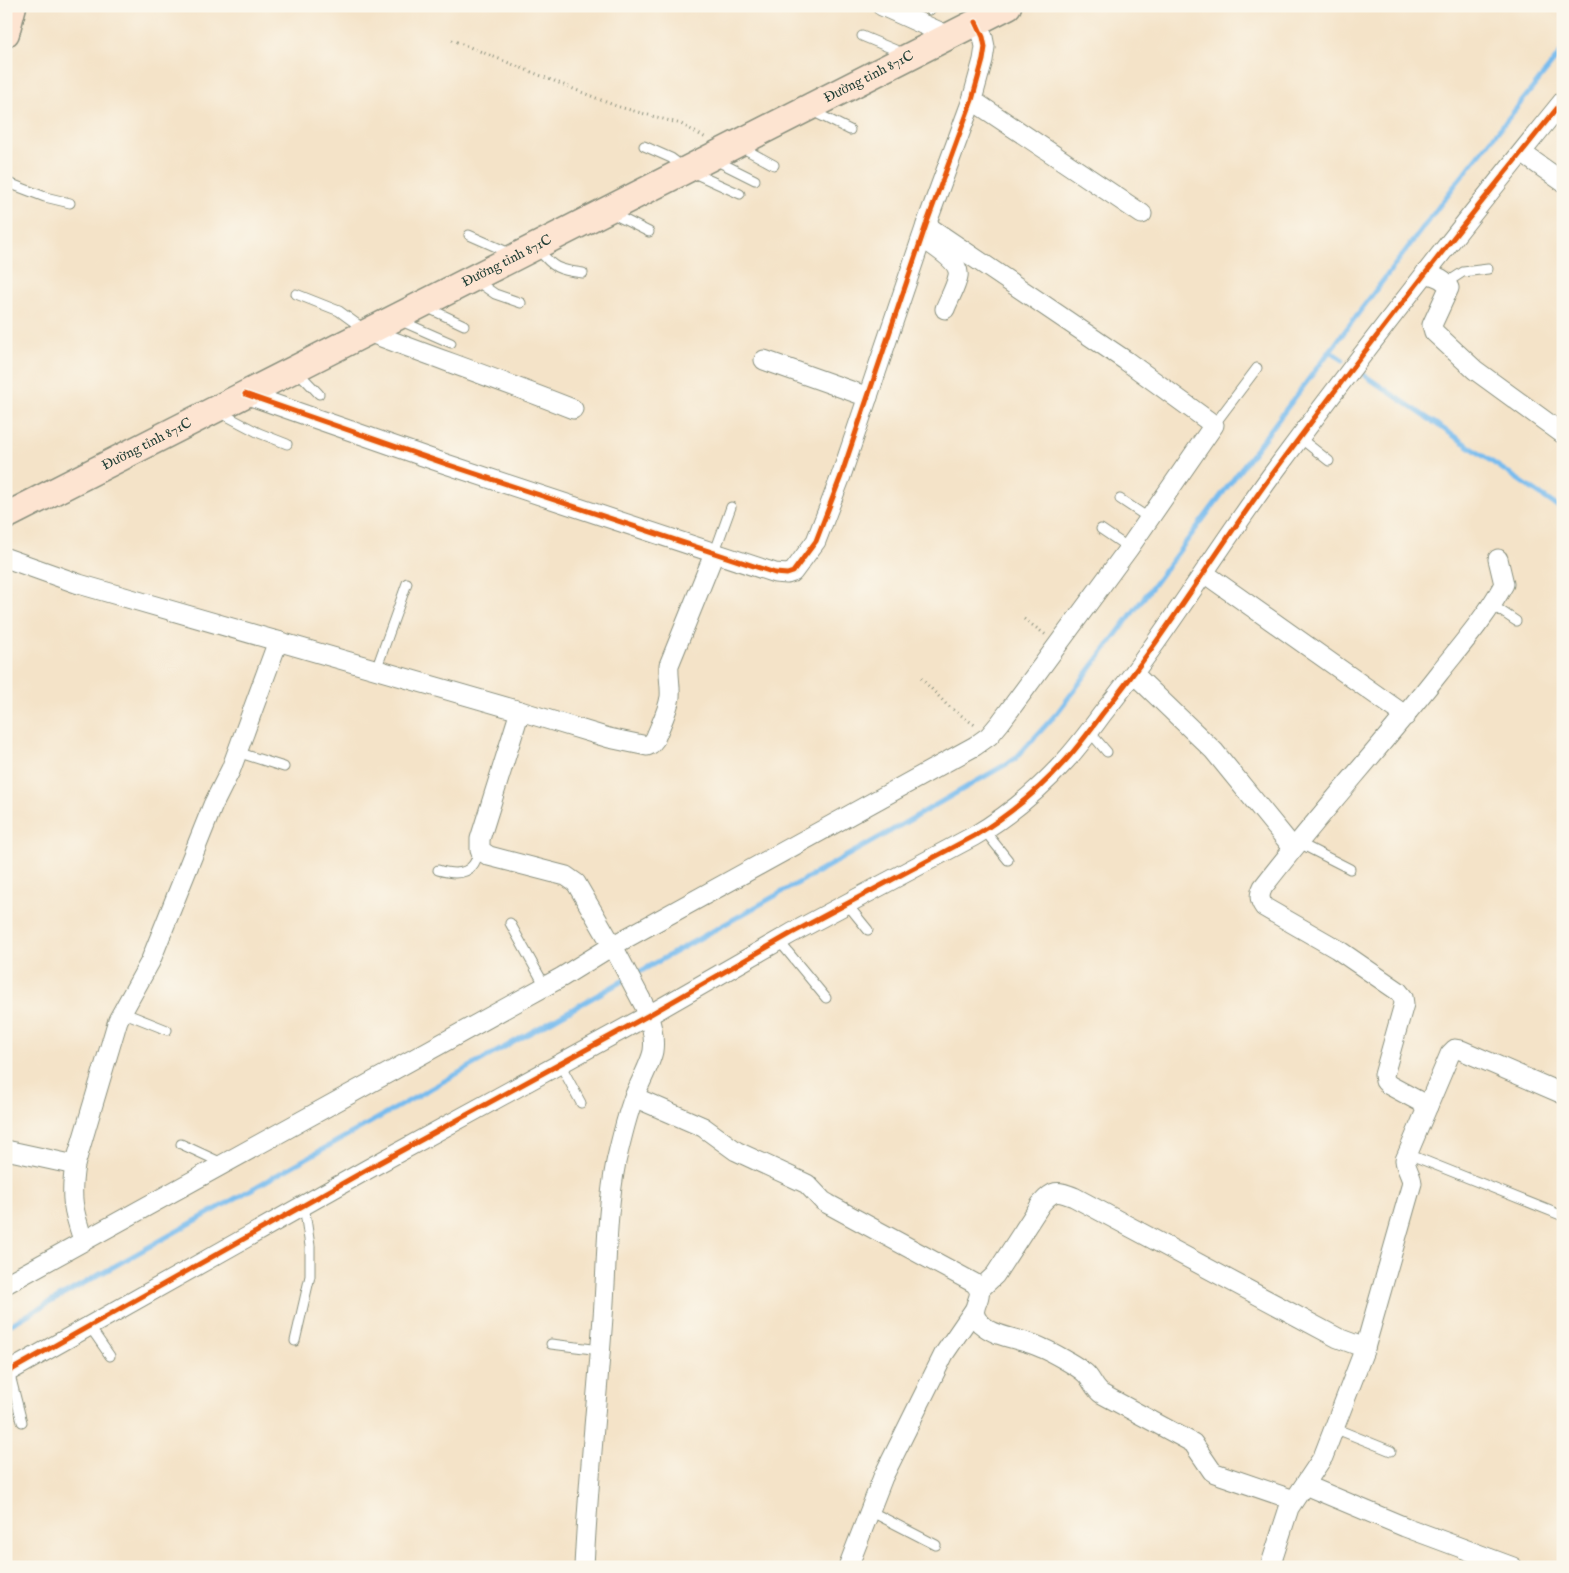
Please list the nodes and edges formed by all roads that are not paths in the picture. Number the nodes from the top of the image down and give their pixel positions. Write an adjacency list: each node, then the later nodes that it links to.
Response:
1 (14, 6): 5 (main road)
2 (882, 6): 7 (street)
3 (1008, 6): 4 (main road, Đường tỉnh 871C)
4 (977, 15): 7 (main road, Đường tỉnh 871C); 9 (street)
5 (6, 34)
6 (862, 36): 8 (lane)
7 (949, 36): 8 (main road, Đường tỉnh 871C)
8 (910, 56): 11 (main road, Đường tỉnh 871C)
9 (972, 100): 24 (street); 25 (street)
10 (1563, 101): 15 (street)
11 (807, 108): 12 (lane); 14 (main road, Đường tỉnh 871C)
12 (850, 130)
13 (644, 146): 17 (lane)
14 (724, 150): 16 (lane); 17 (main road, Đường tỉnh 871C); 18 (lane)
15 (1522, 153): 20 (street); 31 (street)
16 (774, 165)
17 (687, 170): 21 (lane); 23 (main road, Đường tỉnh 871C)
18 (755, 180)
19 (6, 182): 22 (lane)
20 (1563, 182)
21 (740, 194)
22 (70, 203)
23 (607, 210): 26 (lane); 28 (main road, Đường tỉnh 871C)
24 (1142, 214)
25 (924, 231): 37 (street); 47 (street); 50 (street)
26 (649, 232)
27 (469, 236): 28 (lane)
28 (526, 251): 30 (lane); 32 (main road, Đường tỉnh 871C)
29 (1488, 269): 33 (lane)
30 (583, 273)
31 (1425, 273): 33 (street); 52 (street)
32 (472, 279): 35 (lane); 36 (main road, Đường tỉnh 871C)
33 (1446, 283): 51 (street)
34 (296, 294): 40 (lane)
35 (521, 303)
36 (421, 305): 38 (main road, Đường tỉnh 871C); 39 (lane)
37 (945, 309)
38 (396, 318): 40 (main road, Đường tỉnh 871C); 41 (lane)
39 (464, 325)
40 (368, 332): 44 (main road, Đường tỉnh 871C); 48 (street)
41 (451, 343)
42 (764, 360): 47 (street)
43 (1256, 368): 50 (lane)
44 (296, 369): 45 (main road, Đường tỉnh 871C); 46 (lane)
45 (245, 394): 49 (main road, Đường tỉnh 871C); 61 (street)
46 (319, 394)
47 (868, 397): 61 (street)
48 (573, 409)
49 (215, 410): 53 (lane); 57 (main road, Đường tỉnh 871C)
50 (1214, 425): 58 (street)
51 (1563, 434)
52 (1300, 438): 54 (lane); 64 (street)
53 (287, 444)
54 (1329, 461)
55 (1120, 498): 58 (lane)
56 (731, 507): 61 (lane)
57 (6, 516)
58 (1150, 519): 60 (street)
59 (1101, 529): 60 (lane)
60 (1130, 548): 87 (street)
61 (714, 554): 71 (street)
62 (6, 558): 68 (street)
63 (1498, 559): 66 (street)
64 (1204, 573): 70 (street); 72 (street)
65 (407, 584): 69 (lane)
66 (1492, 605): 67 (lane); 72 (street)
67 (1516, 621)
68 (278, 642): 69 (street); 74 (street)
69 (376, 670): 71 (street)
70 (1134, 674): 73 (street); 78 (street)
71 (520, 711): 79 (street)
72 (1406, 716): 78 (street)
73 (1089, 731): 75 (lane); 77 (street)
74 (237, 752): 76 (lane); 91 (street)
75 (1106, 752)
76 (284, 767)
77 (984, 830): 80 (lane); 83 (street)
78 (1296, 845): 81 (lane); 97 (street)
79 (480, 850): 82 (lane); 87 (street)
80 (1008, 860)
81 (1350, 869)
82 (438, 870)
83 (847, 904): 85 (lane); 86 (street)
84 (510, 923): 88 (lane)
85 (868, 930)
86 (779, 941): 89 (lane); 90 (street)
87 (614, 949): 88 (street); 90 (street)
88 (545, 986): 101 (street)
89 (826, 998)
90 (647, 1011): 93 (street); 95 (street)
91 (122, 1012): 92 (lane); 102 (street)
92 (167, 1030)
93 (560, 1064): 96 (lane); 103 (street)
94 (1563, 1094): 97 (street)
95 (634, 1097): 107 (street); 113 (street)
96 (581, 1103)
97 (1428, 1106): 100 (street)
98 (182, 1144): 101 (lane)
99 (6, 1150): 102 (street)
100 (1408, 1154): 104 (lane); 112 (street)
101 (223, 1164): 105 (street)
102 (75, 1165): 105 (street)
103 (304, 1205): 109 (street); 110 (lane)
104 (1563, 1216)
105 (83, 1240): 106 (street)
106 (6, 1284)
107 (980, 1289): 108 (street); 112 (street)
108 (974, 1310): 119 (street); 120 (street)
109 (90, 1327): 114 (lane); 115 (street)
110 (295, 1341)
111 (551, 1344): 113 (lane)
112 (1365, 1348): 117 (street)
113 (601, 1350): 122 (street)
114 (110, 1356)
115 (8, 1372): 116 (lane)
116 (22, 1422)
117 (1334, 1428): 118 (lane); 119 (street)
118 (1391, 1451)
119 (1299, 1492): 124 (street); 125 (street)
120 (870, 1512): 121 (lane); 123 (street)
121 (936, 1546)
122 (584, 1567)
123 (848, 1567)
124 (1270, 1567)
125 (1513, 1567)

